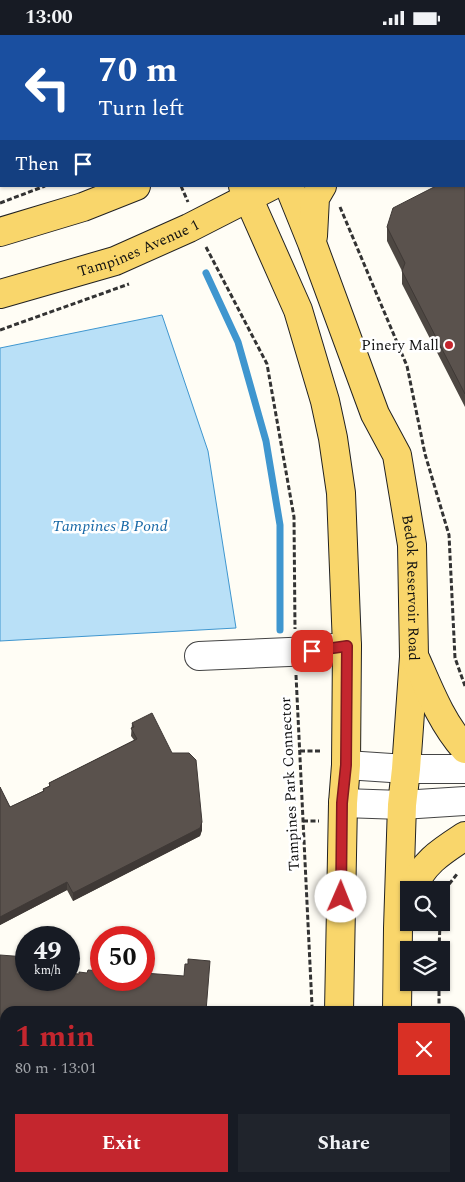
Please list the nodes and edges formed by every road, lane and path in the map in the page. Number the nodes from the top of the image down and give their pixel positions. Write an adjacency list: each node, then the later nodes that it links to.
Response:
1 (39, 187): 6 (path)
2 (133, 187): 7 (main road)
3 (289, 187): 8 (main road, Bedok Reservoir Road)
4 (321, 187): 8 (main road)
5 (254, 190): 10 (main road, Tampines Avenue 1); 11 (main road)
6 (0, 203)
7 (0, 232)
8 (312, 243): 14 (main road, Bedok Reservoir Road)
9 (204, 244): 12 (path, Tampines Park Connector)
10 (0, 294)
11 (347, 646): 12 (street); 16 (main road)
12 (295, 652): 13 (street); 29 (path, Tampines Park Connector)
13 (199, 656)
14 (414, 657): 15 (main road); 17 (main road, Bedok Reservoir Road)
15 (465, 749)
16 (346, 765): 17 (street); 20 (main road)
17 (406, 769): 18 (street); 21 (main road, Bedok Reservoir Road)
18 (465, 769)
19 (465, 801): 21 (street)
20 (342, 803): 21 (street); 30 (main road)
21 (402, 805): 27 (main road, Bedok Reservoir Road)
22 (465, 836): 24 (main road)
23 (458, 872): 25 (path)
24 (416, 881)
25 (450, 883)
26 (400, 923): 27 (main road)
27 (398, 928): 31 (main road, Bedok Reservoir Road)
28 (439, 991): 32 (path)
29 (312, 1006)
30 (340, 1006)
31 (397, 1006)
32 (439, 1006)

